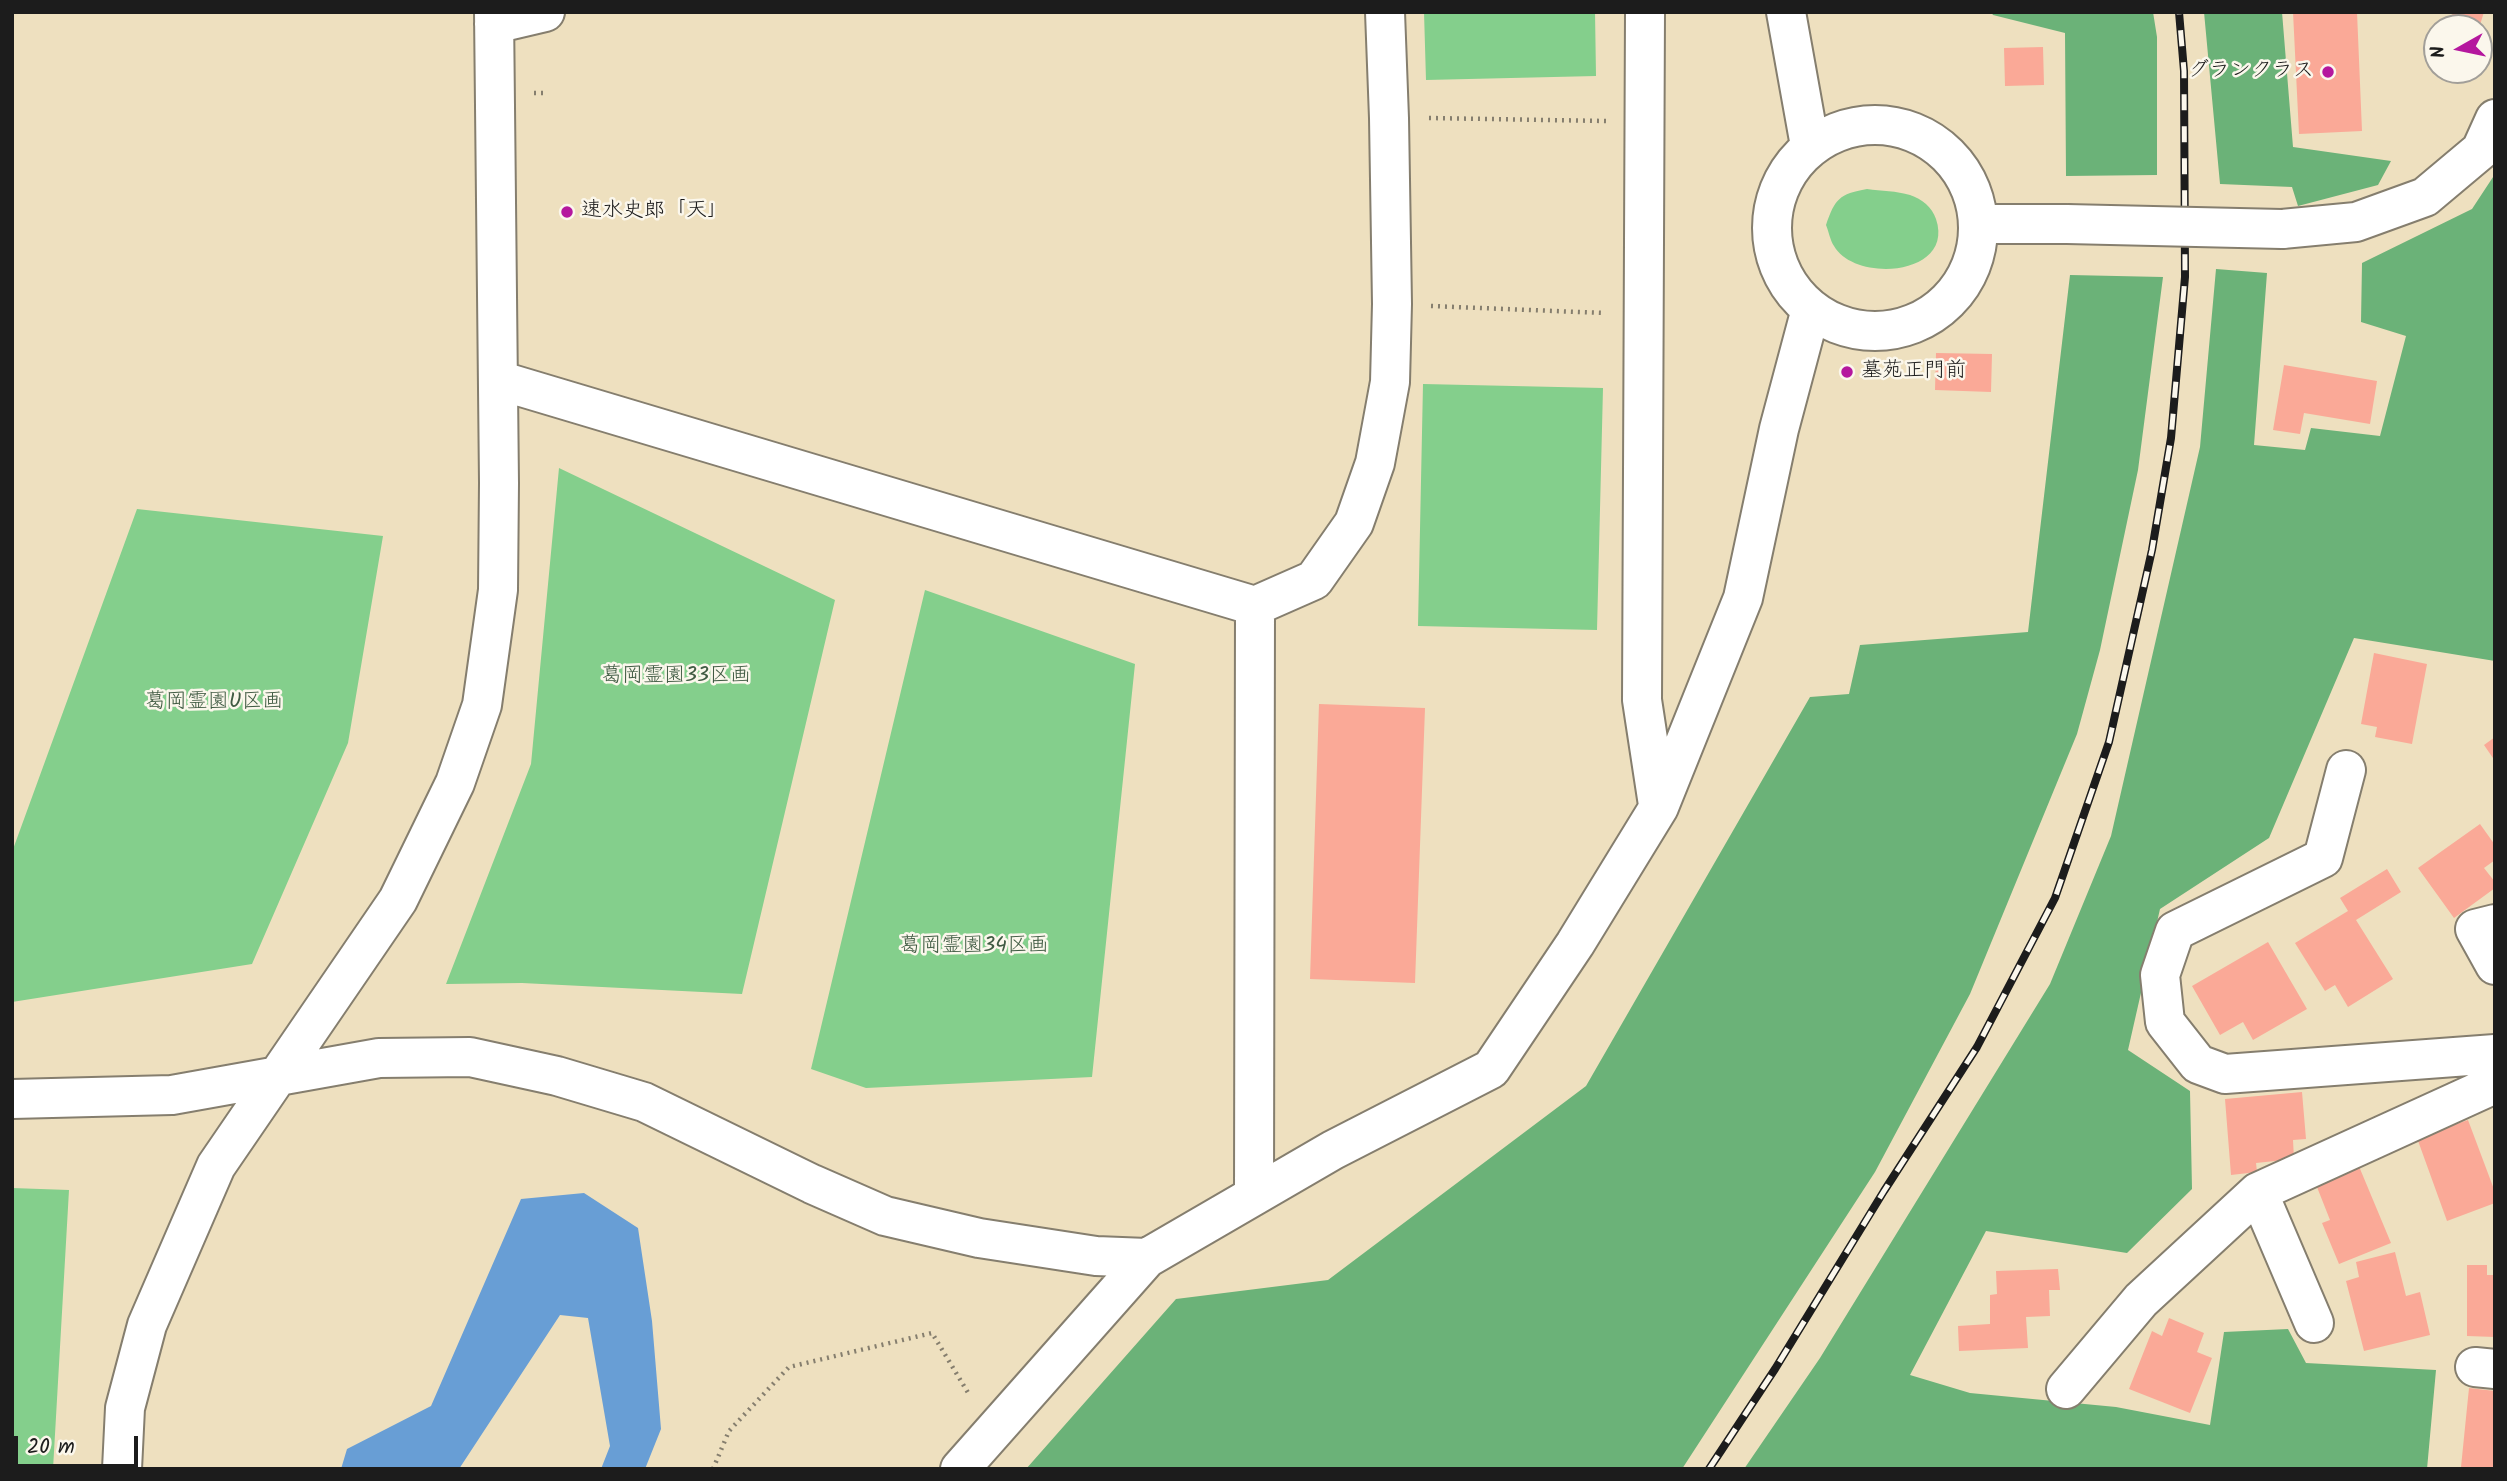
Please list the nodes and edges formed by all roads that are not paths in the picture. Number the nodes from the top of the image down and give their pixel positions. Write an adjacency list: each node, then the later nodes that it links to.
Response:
1 (545, 12): 5 (street)
2 (1385, 12): 11 (street)
3 (1645, 12): 13 (street)
4 (1786, 12): 7 (street)
5 (494, 18): 10 (street)
6 (2495, 119): 8 (street, bridge)
7 (1810, 146): 8 (street); 9 (street)
8 (1978, 224): 9 (street)
9 (1811, 309): 13 (street)
10 (498, 380): 11 (street); 17 (street)
11 (1255, 606): 21 (street)
12 (2346, 770): 16 (street)
13 (1659, 807): 21 (street)
14 (2495, 924): 15 (street)
15 (2495, 965)
16 (2495, 1054)
17 (278, 1076): 19 (street); 22 (street); 25 (street)
18 (2495, 1084): 20 (street)
19 (12, 1099)
20 (2258, 1192): 23 (street); 24 (street)
21 (1254, 1196): 22 (street)
22 (1147, 1258): 26 (street)
23 (2314, 1323)
24 (2066, 1389)
25 (122, 1469)
26 (960, 1469)

